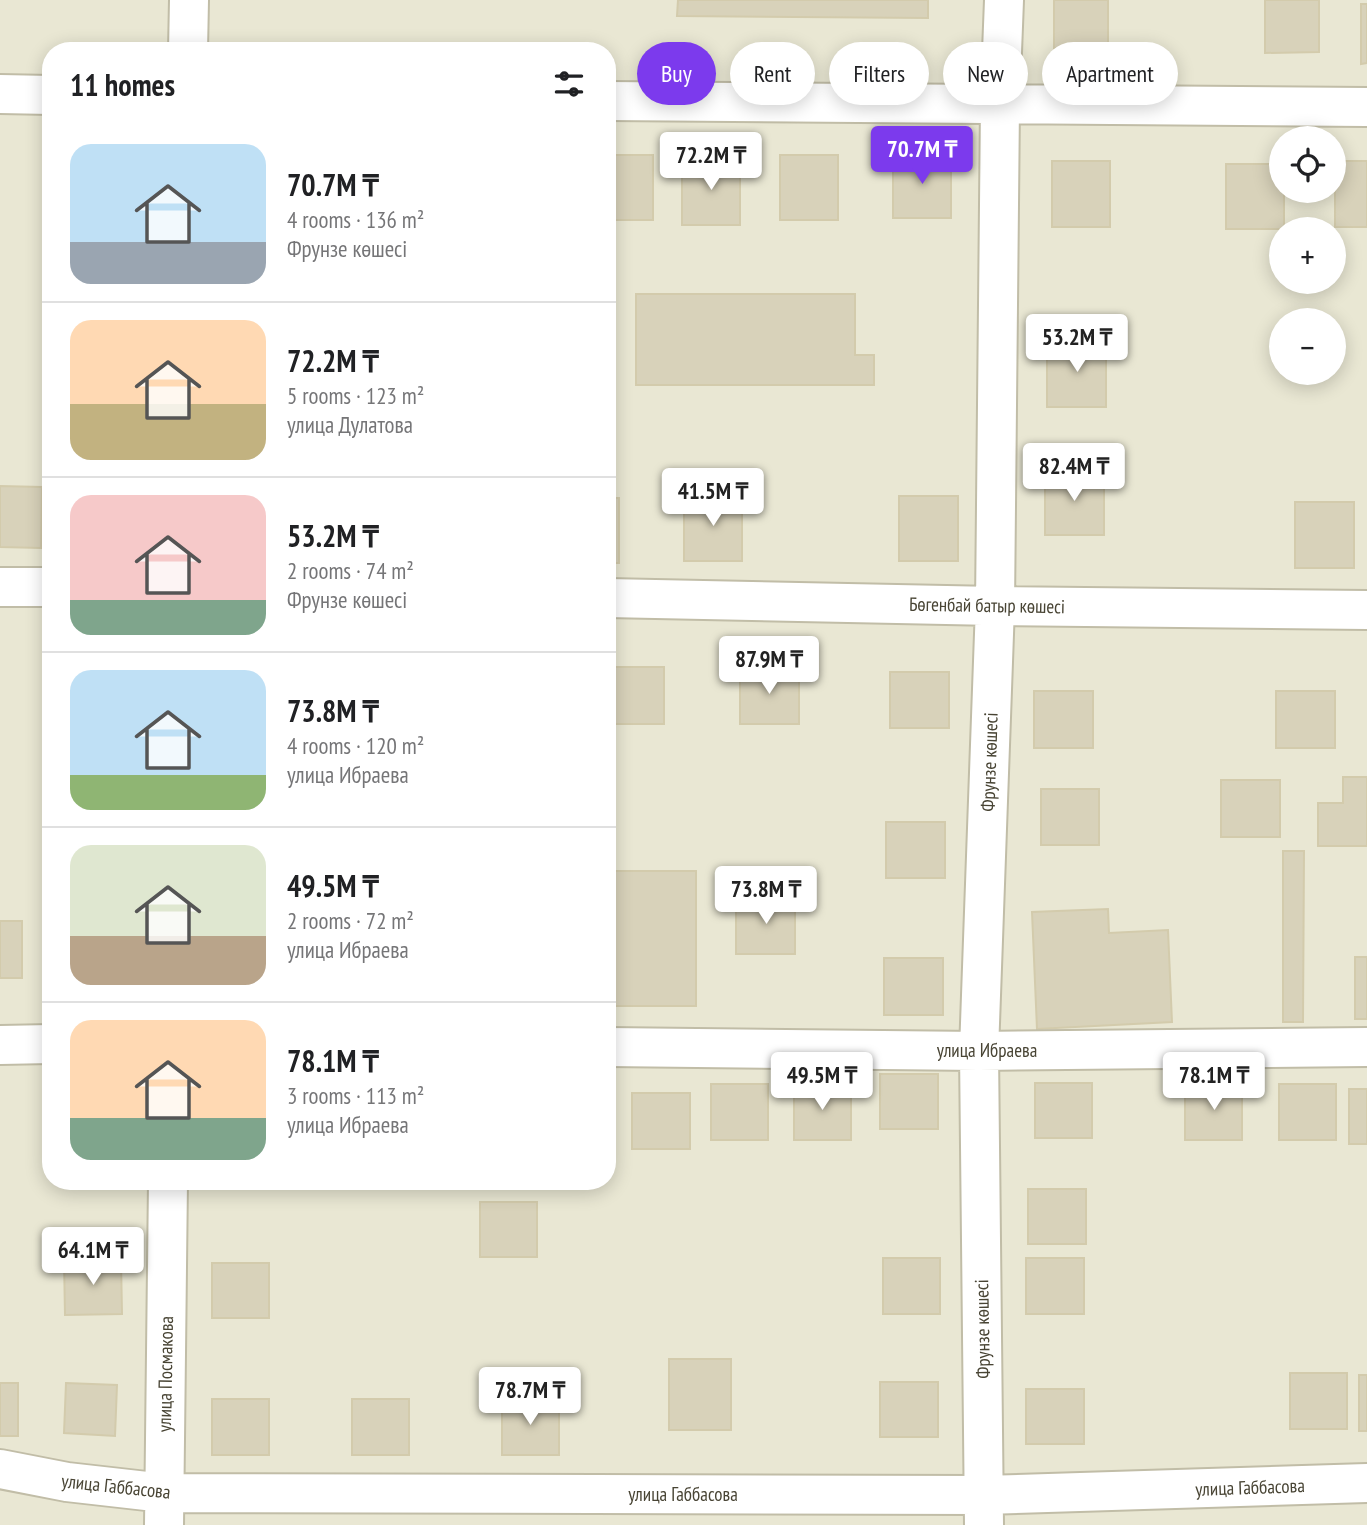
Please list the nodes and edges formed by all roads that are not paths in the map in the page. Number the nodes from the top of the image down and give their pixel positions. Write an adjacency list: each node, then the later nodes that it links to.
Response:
1 (189, 0): 3 (street)
2 (1004, 0): 4 (street, Фрунзе көшесі)
3 (188, 42)
4 (1002, 42)
5 (0, 94): 6 (street)
6 (42, 95)
7 (616, 101): 8 (street)
8 (943, 104)
9 (1028, 104): 11 (street)
10 (1000, 105): 15 (street, Фрунзе көшесі)
11 (1367, 107)
12 (0, 587): 13 (street)
13 (42, 587)
14 (616, 598): 15 (street, Бөгенбай батыр көшесі)
15 (995, 606): 16 (street, Бөгенбай батыр көшесі); 21 (street, Фрунзе көшесі)
16 (1367, 610)
17 (42, 1044): 18 (street)
18 (0, 1045)
19 (616, 1047): 21 (street, улица Ибраева)
20 (1367, 1047): 21 (street, улица Ибраева)
21 (979, 1051): 26 (street, Фрунзе көшесі)
22 (168, 1190): 25 (street, улица Посмакова)
23 (0, 1469): 25 (street, улица Габбасова)
24 (1367, 1483): 26 (street, улица Габбасова)
25 (164, 1509): 26 (street, улица Габбасова)
26 (984, 1510)

